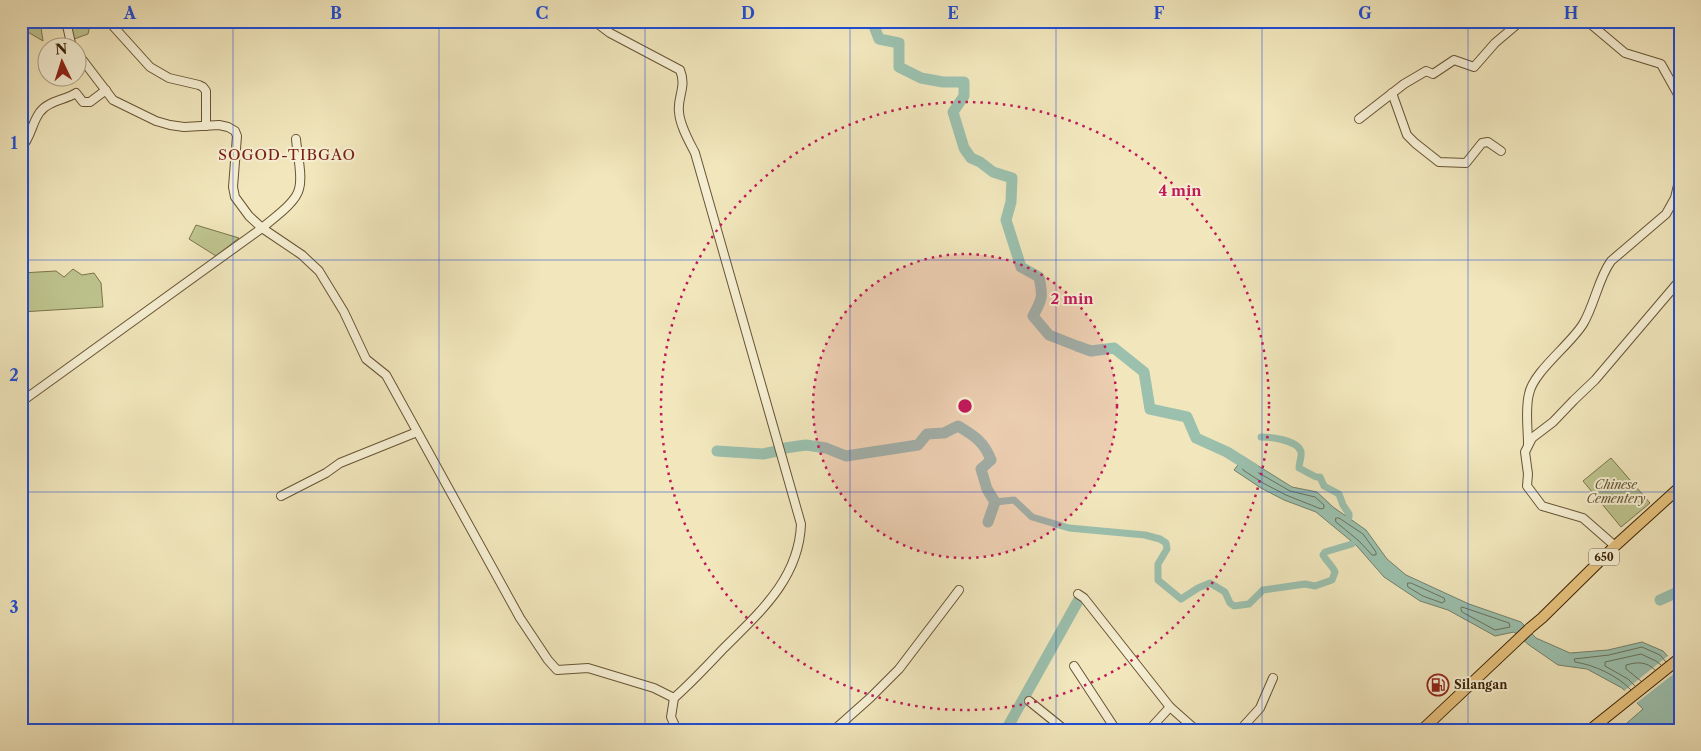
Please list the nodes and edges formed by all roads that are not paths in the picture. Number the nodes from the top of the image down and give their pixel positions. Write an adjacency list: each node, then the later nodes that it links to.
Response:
1 (66, 21): 6 (street)
2 (112, 21): 12 (street)
3 (594, 21): 30 (street)
4 (1521, 21): 9 (street)
5 (1587, 21): 10 (street)
6 (70, 38)
7 (88, 67): 8 (street)
8 (106, 90): 12 (street); 14 (street)
9 (1392, 93): 11 (street); 15 (street)
10 (1680, 98)
11 (1359, 119)
12 (206, 126): 17 (street)
13 (296, 139): 17 (street)
14 (21, 148)
15 (1501, 151)
16 (1680, 177): 21 (street)
17 (262, 228): 19 (street); 20 (street)
18 (1680, 280): 21 (street)
19 (21, 402)
20 (417, 432): 23 (street); 30 (street)
21 (1528, 444): 24 (street)
22 (1680, 488): 24 (main road, 650)
23 (282, 496)
24 (1615, 546): 40 (main road, 650)
25 (959, 590): 34 (street)
26 (1078, 594): 32 (street)
27 (1677, 660): 41 (main road)
28 (1074, 666): 36 (street)
29 (1273, 678): 39 (street)
30 (674, 698): 33 (street)
31 (1029, 701): 35 (street)
32 (1170, 707): 37 (street); 38 (street)
33 (677, 730)
34 (834, 730)
35 (1065, 730)
36 (1116, 730)
37 (1149, 730)
38 (1196, 730)
39 (1241, 730)
40 (1422, 730)
41 (1590, 730)

